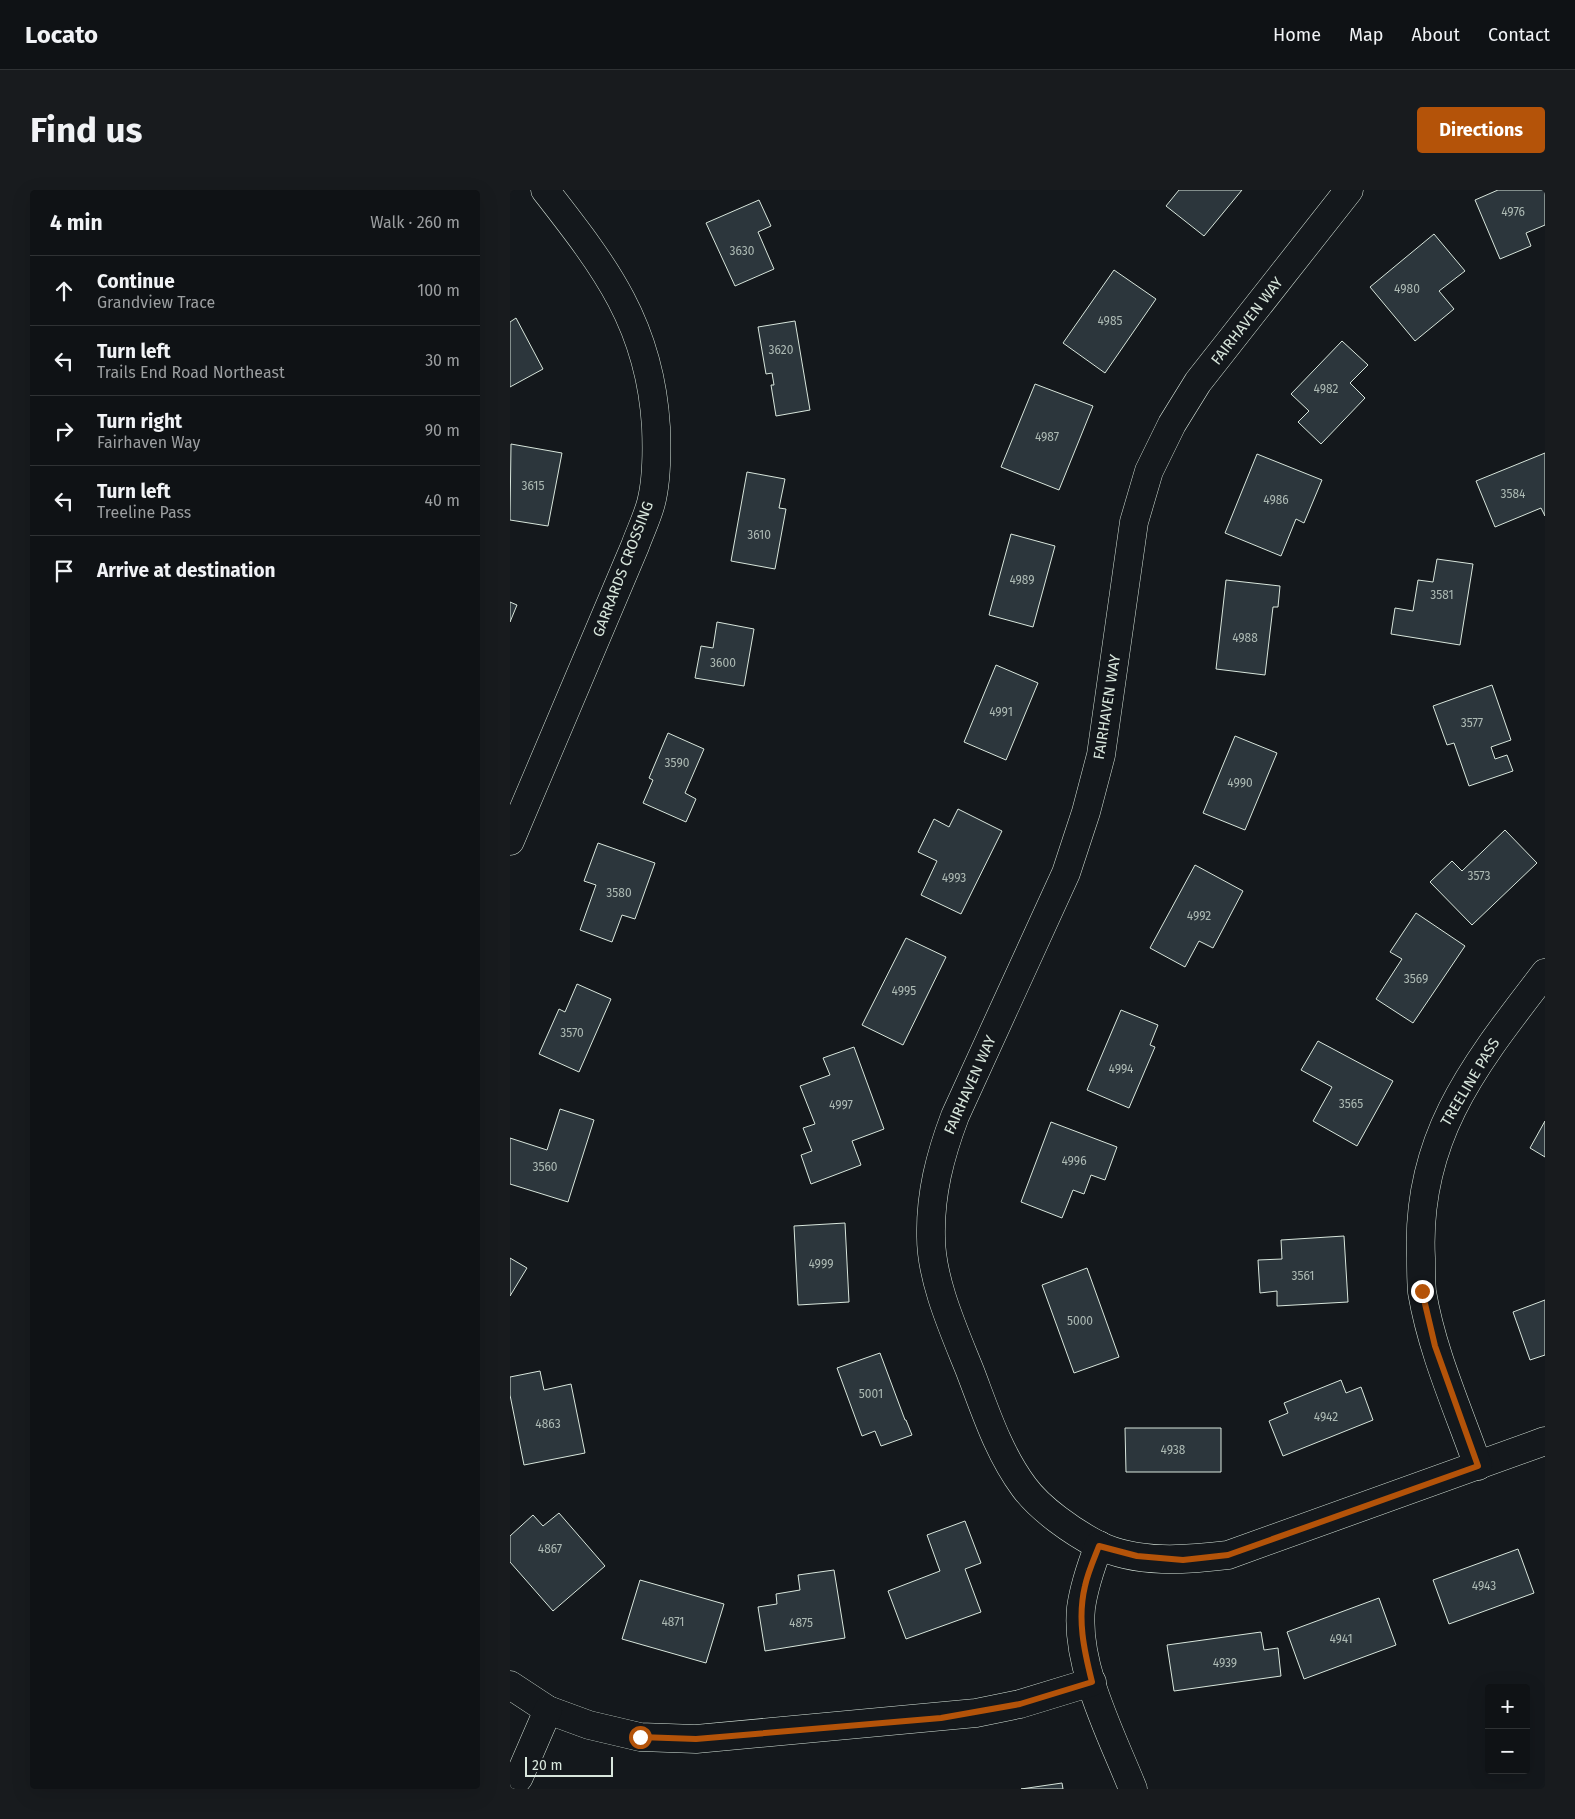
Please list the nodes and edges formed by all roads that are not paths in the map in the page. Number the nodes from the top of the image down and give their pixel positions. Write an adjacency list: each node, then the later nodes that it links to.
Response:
1 (545, 190): 3 (street, GARRARDS CROSSING)
2 (1349, 190): 7 (street, FAIRHAVEN WAY)
3 (510, 841)
4 (1545, 973): 6 (street, TREELINE PASS)
5 (1545, 1441): 6 (street, FAIRHAVEN WAY)
6 (1478, 1466): 7 (street, FAIRHAVEN WAY)
7 (1099, 1546): 8 (street)
8 (1092, 1682): 10 (street); 12 (street)
9 (510, 1685): 10 (street)
10 (548, 1710): 11 (street)
11 (510, 1789)
12 (1133, 1789)

